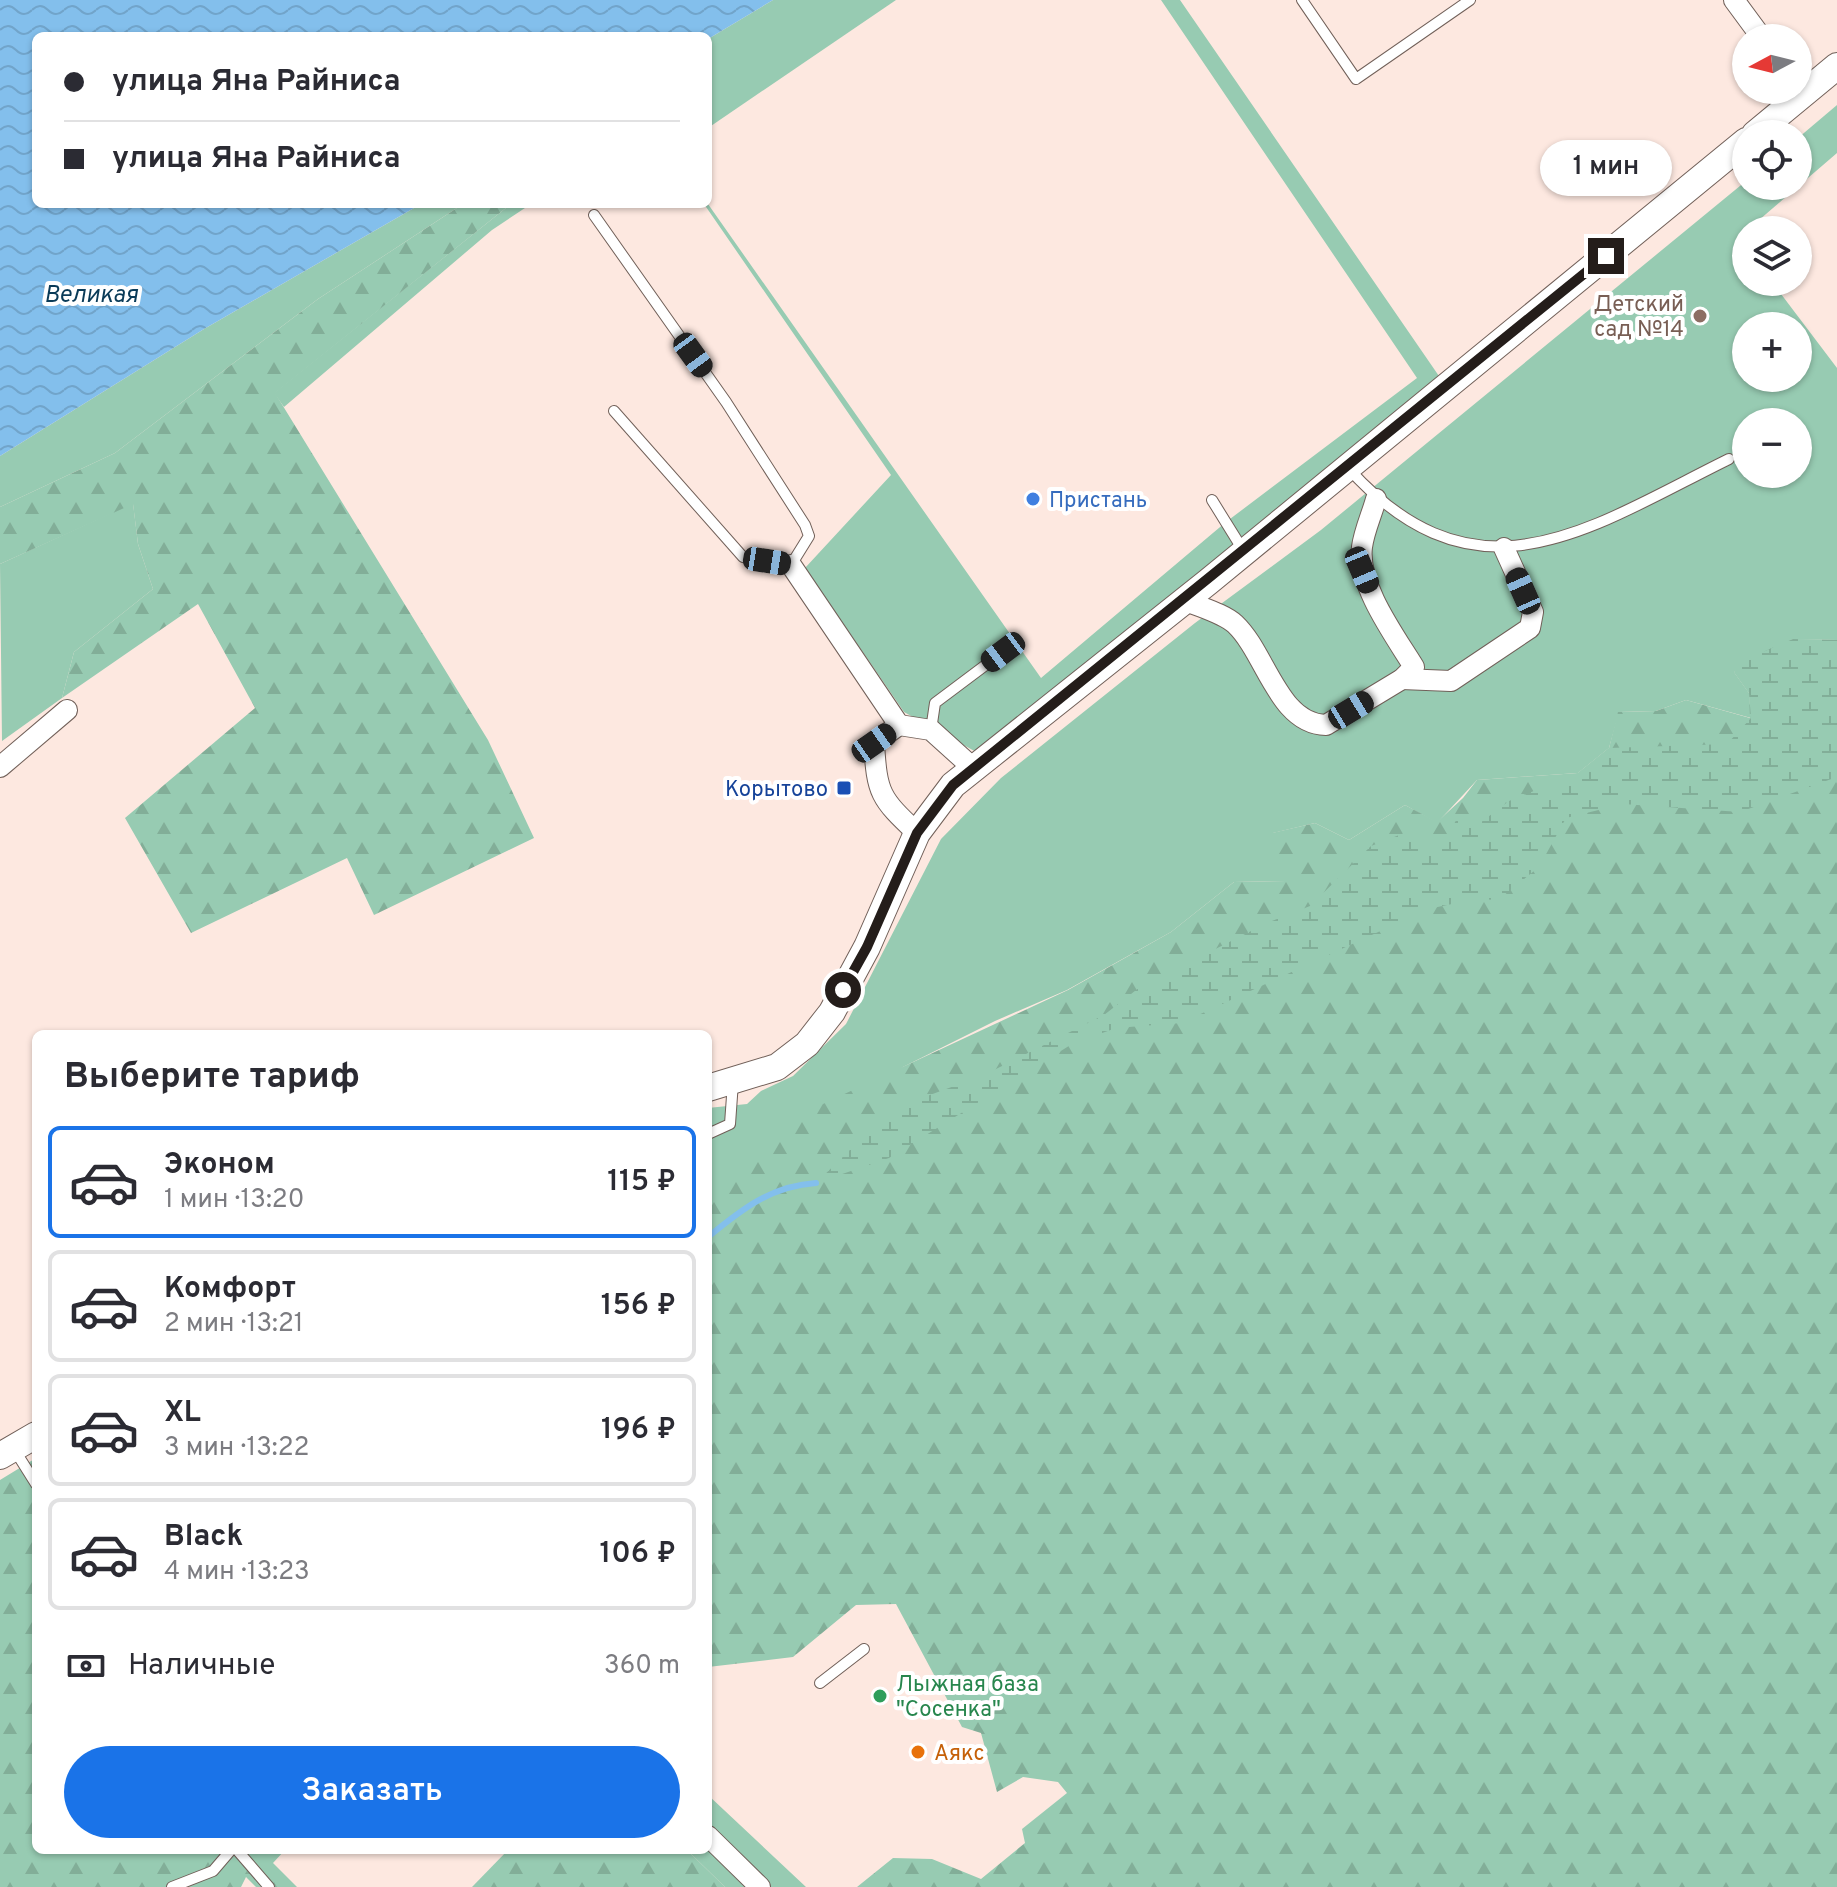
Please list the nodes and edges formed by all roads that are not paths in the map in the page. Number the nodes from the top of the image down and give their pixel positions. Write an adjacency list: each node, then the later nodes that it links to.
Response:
1 (1302, 0): 2 (lane)
2 (1470, 0)
3 (1734, 0): 4 (street)
4 (1752, 24)
5 (1837, 66): 6 (street)
6 (1812, 83)
7 (1786, 104): 8 (street)
8 (1770, 120)
9 (1732, 152): 13 (street)
10 (594, 215): 18 (lane)
11 (614, 411): 18 (lane)
12 (1729, 459): 16 (lane)
13 (1347, 467): 14 (lane); 17 (street)
14 (1376, 499): 16 (lane); 21 (street)
15 (1212, 500): 17 (lane)
16 (1504, 548): 21 (street)
17 (1244, 552): 19 (street)
18 (791, 565): 23 (street)
19 (1184, 600): 21 (street); 26 (street)
20 (1003, 652): 24 (lane)
21 (1402, 679)
22 (67, 710): 25 (street)
23 (899, 725): 24 (street); 27 (street)
24 (931, 730): 26 (street)
25 (0, 767)
26 (973, 768): 27 (street)
27 (917, 833): 28 (street)
28 (721, 1084): 29 (lane)
29 (712, 1132)
30 (32, 1437): 31 (street)
31 (7, 1452): 32 (lane)
32 (32, 1480)
33 (864, 1649): 34 (lane)
34 (820, 1683)
35 (712, 1840): 40 (street)
36 (228, 1854): 38 (lane)
37 (240, 1854): 39 (lane)
38 (172, 1887)
39 (269, 1887)
40 (760, 1887)

